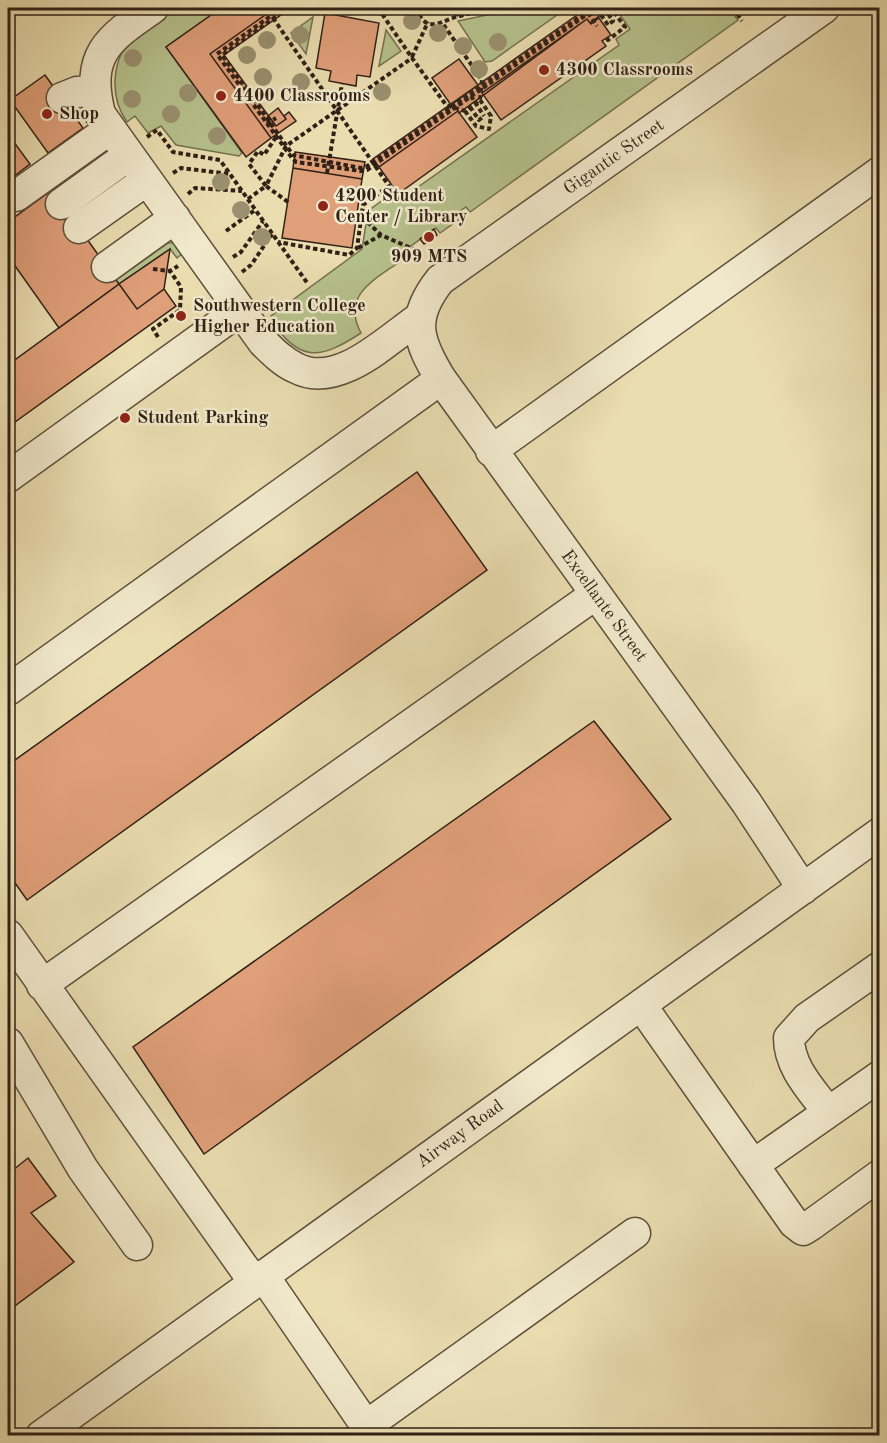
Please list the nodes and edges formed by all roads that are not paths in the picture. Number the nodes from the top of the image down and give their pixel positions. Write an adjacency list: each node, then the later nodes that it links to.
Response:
1 (153, 8): 3 (street)
2 (811, 11): 10 (street, Gigantic Street)
3 (94, 91): 4 (street); 5 (street)
4 (62, 98)
5 (110, 129): 7 (street); 8 (street)
6 (879, 172): 12 (street)
7 (150, 179): 7 (street); 9 (street)
8 (16, 196)
9 (240, 310): 10 (street); 13 (street)
10 (419, 318): 11 (street, Excellante Street)
11 (441, 379): 12 (street, Excellante Street); 15 (street)
12 (491, 451): 14 (street, Excellante Street)
13 (8, 477)
14 (596, 594): 17 (street, Excellante Street); 20 (street)
15 (8, 690)
16 (879, 833): 17 (street, Airway Road)
17 (802, 889): 21 (street, Airway Road)
18 (8, 935): 20 (street)
19 (879, 967): 24 (street)
20 (42, 985): 29 (street)
21 (641, 1005): 25 (street); 29 (street, Airway Road)
22 (8, 1043): 28 (street)
23 (879, 1076): 24 (street)
24 (828, 1112): 25 (street)
25 (753, 1165): 26 (street)
26 (879, 1175)
27 (635, 1233): 30 (street)
28 (137, 1245)
29 (259, 1279): 30 (street); 31 (street, Airway Road)
30 (369, 1431)
31 (41, 1436)

